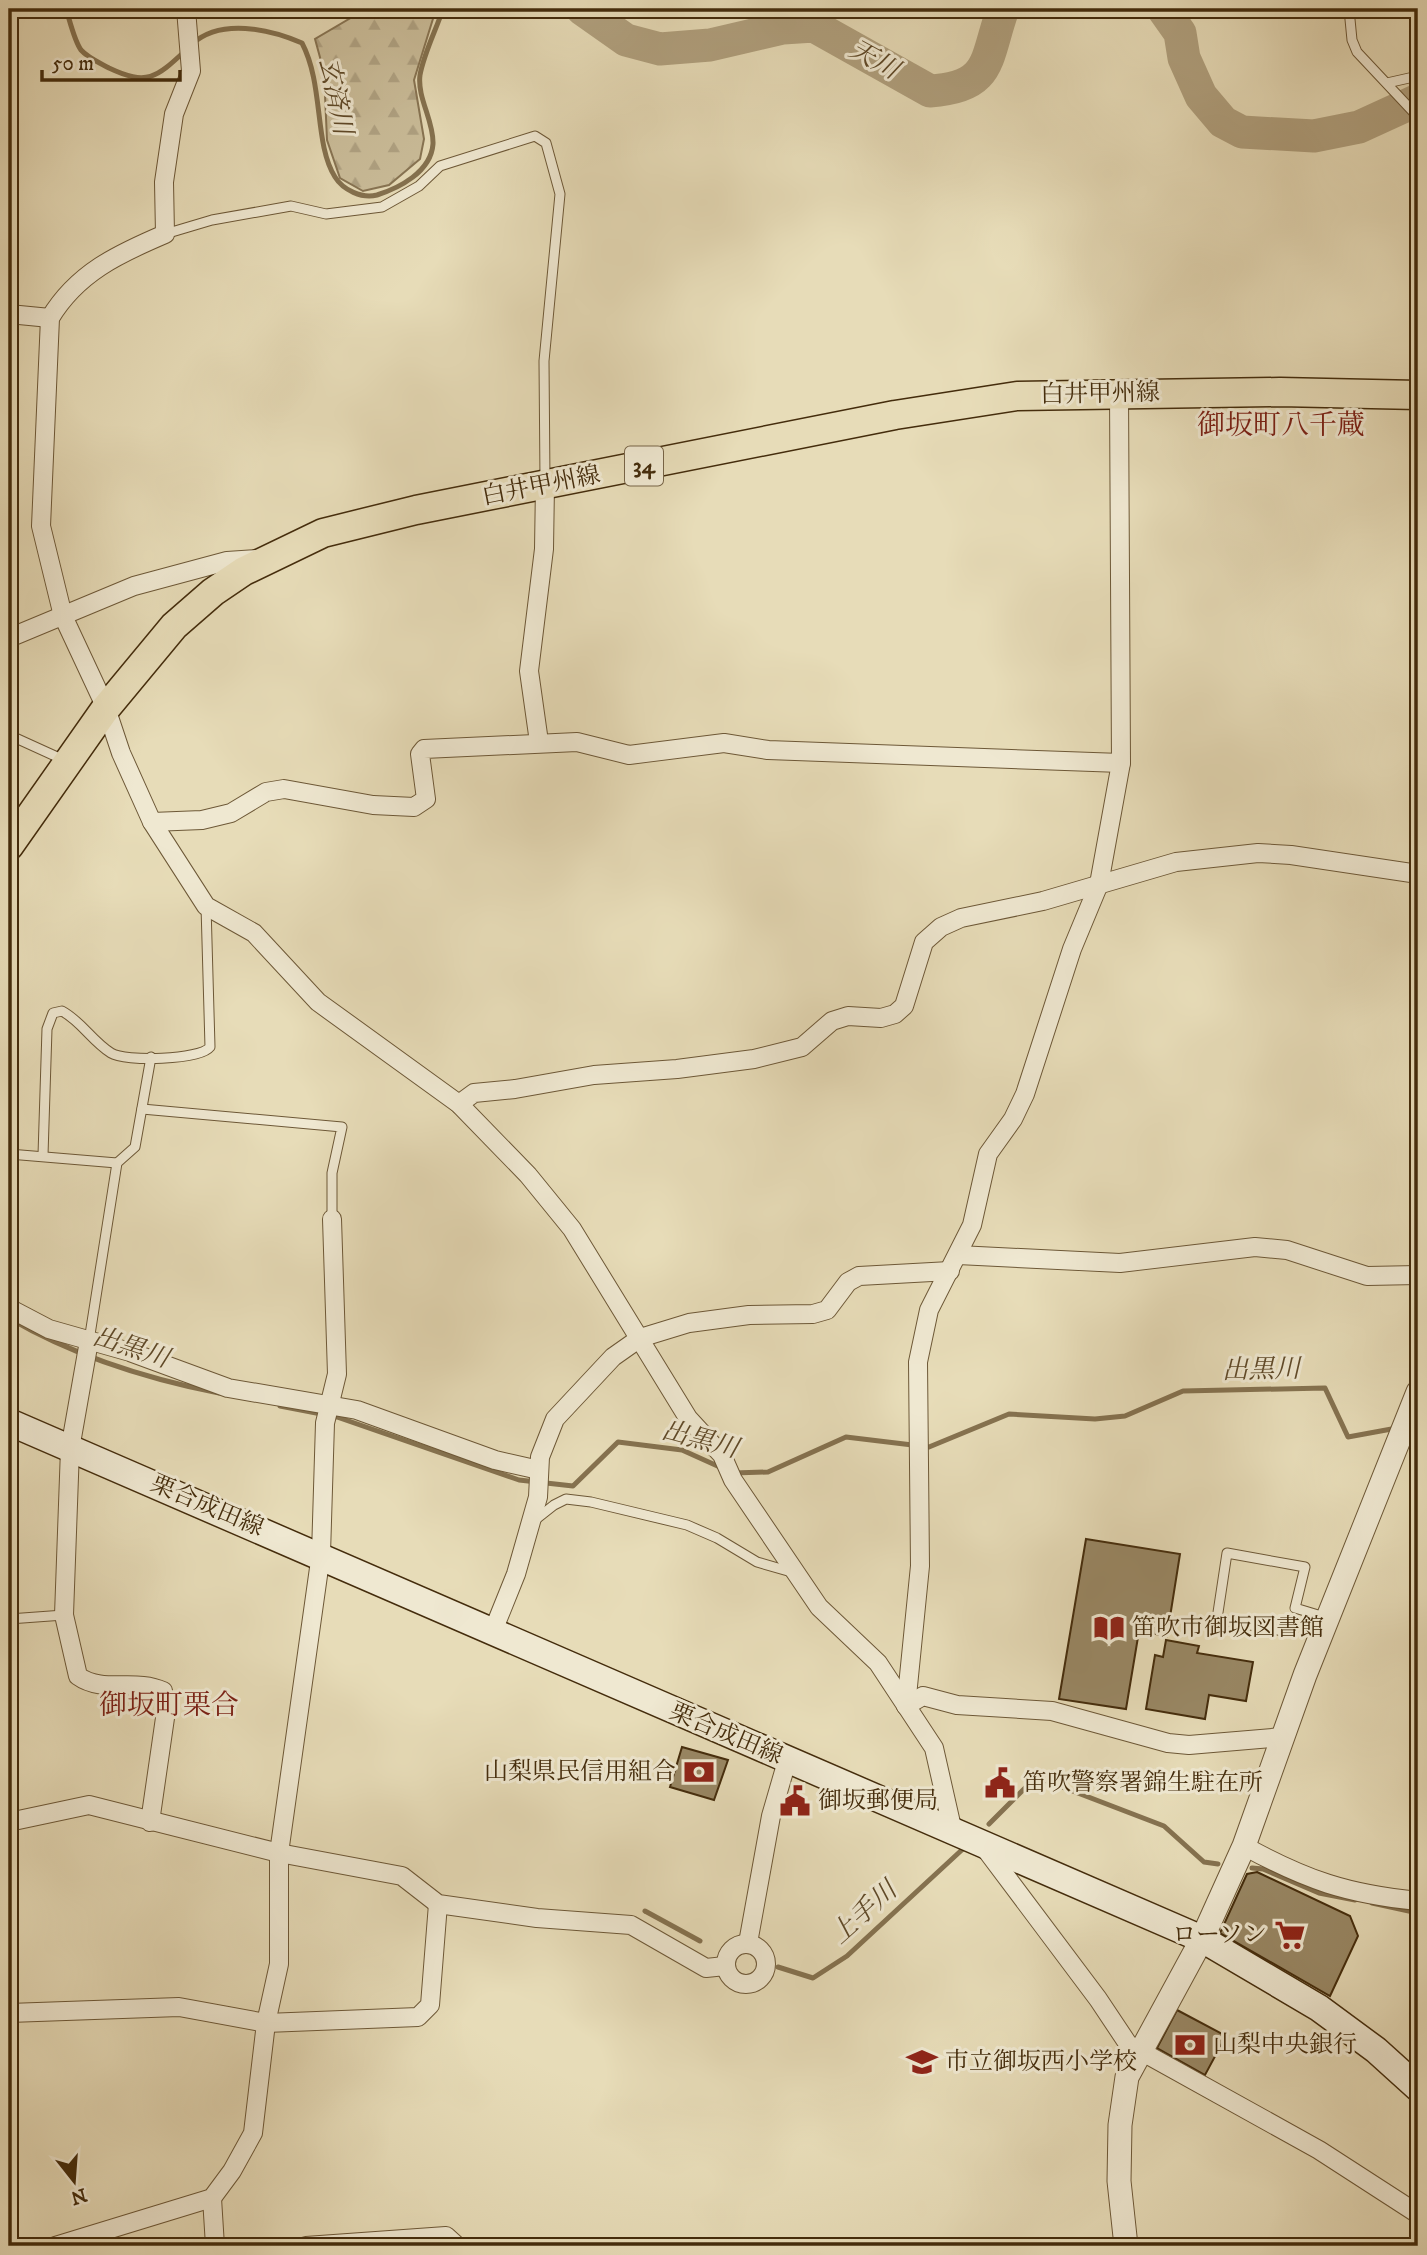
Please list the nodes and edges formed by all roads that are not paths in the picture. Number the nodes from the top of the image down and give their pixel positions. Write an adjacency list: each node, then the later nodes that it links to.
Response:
1 (186, 9): 6 (street)
2 (1349, 9): 4 (lane)
3 (1418, 76): 4 (lane)
4 (1390, 86): 5 (lane)
5 (1418, 117)
6 (165, 234): 8 (street); 11 (lane)
7 (9, 314): 8 (street)
8 (50, 318): 13 (street)
9 (1119, 393): 10 (main road, 白井甲州線 / 34); 11 (main road, 白井甲州線 / 34); 19 (street)
10 (1418, 396)
11 (545, 485): 12 (main road, 白井甲州線 / 34); 17 (street)
12 (266, 558): 13 (street); 15 (main road, 白井甲州線 / 34)
13 (63, 616): 14 (street); 15 (street)
14 (9, 638)
15 (106, 708): 18 (main road, 白井甲州線 / 34); 20 (street)
16 (9, 735): 18 (lane)
17 (539, 742): 19 (street); 20 (street)
18 (68, 763): 21 (main road, 白井甲州線 / 34)
19 (1121, 763): 23 (street)
20 (152, 822): 24 (street)
21 (9, 846)
22 (1418, 874): 23 (street)
23 (1099, 884): 26 (street); 32 (street)
24 (206, 906): 25 (lane); 26 (street)
25 (151, 1057): 27 (lane); 29 (lane)
26 (458, 1104): 35 (street)
27 (142, 1108): 30 (lane); 31 (lane)
28 (9, 1154): 29 (lane)
29 (43, 1155): 30 (lane)
30 (117, 1163): 36 (lane)
31 (332, 1219): 38 (street)
32 (954, 1263): 33 (street); 35 (street); 49 (street)
33 (1418, 1275)
34 (9, 1308): 36 (street)
35 (640, 1338): 41 (street); 44 (street)
36 (89, 1341): 38 (street); 40 (street)
37 (1418, 1392): 47 (street)
38 (326, 1414): 41 (street); 43 (street)
39 (9, 1422): 40 (main road, 栗合成田線)
40 (70, 1449): 43 (main road, 栗合成田線); 45 (street)
41 (539, 1470): 42 (street)
42 (530, 1524): 44 (lane); 48 (street)
43 (321, 1554): 48 (main road, 栗合成田線); 57 (street)
44 (797, 1574): 49 (street)
45 (64, 1615): 46 (lane); 53 (street)
46 (9, 1619)
47 (1325, 1625): 47 (lane); 50 (street)
48 (493, 1631): 51 (main road, 栗合成田線)
49 (906, 1706): 50 (street); 54 (street)
50 (1283, 1737): 56 (street)
51 (787, 1760): 54 (main road, 栗合成田線); 61 (street)
52 (9, 1822): 53 (street)
53 (150, 1822): 57 (street)
54 (953, 1832): 55 (main road, 栗合成田線)
55 (983, 1845): 60 (main road, 栗合成田線); 65 (street)
56 (1244, 1846): 58 (street); 60 (street)
57 (279, 1853): 59 (street); 64 (street)
58 (1418, 1901)
59 (438, 1904): 62 (street); 64 (street)
60 (1202, 1939): 65 (street); 66 (main road, 栗合成田線)
61 (748, 1943): 62 (street); 62 (street)
62 (725, 1965)
63 (9, 2014): 64 (street)
64 (266, 2023): 67 (street)
65 (1139, 2052): 68 (street); 73 (street)
66 (1418, 2088)
67 (212, 2198): 69 (street); 70 (street)
68 (1418, 2214)
69 (55, 2246)
70 (215, 2246)
71 (306, 2246): 72 (street)
72 (457, 2246)
73 (1126, 2246)

